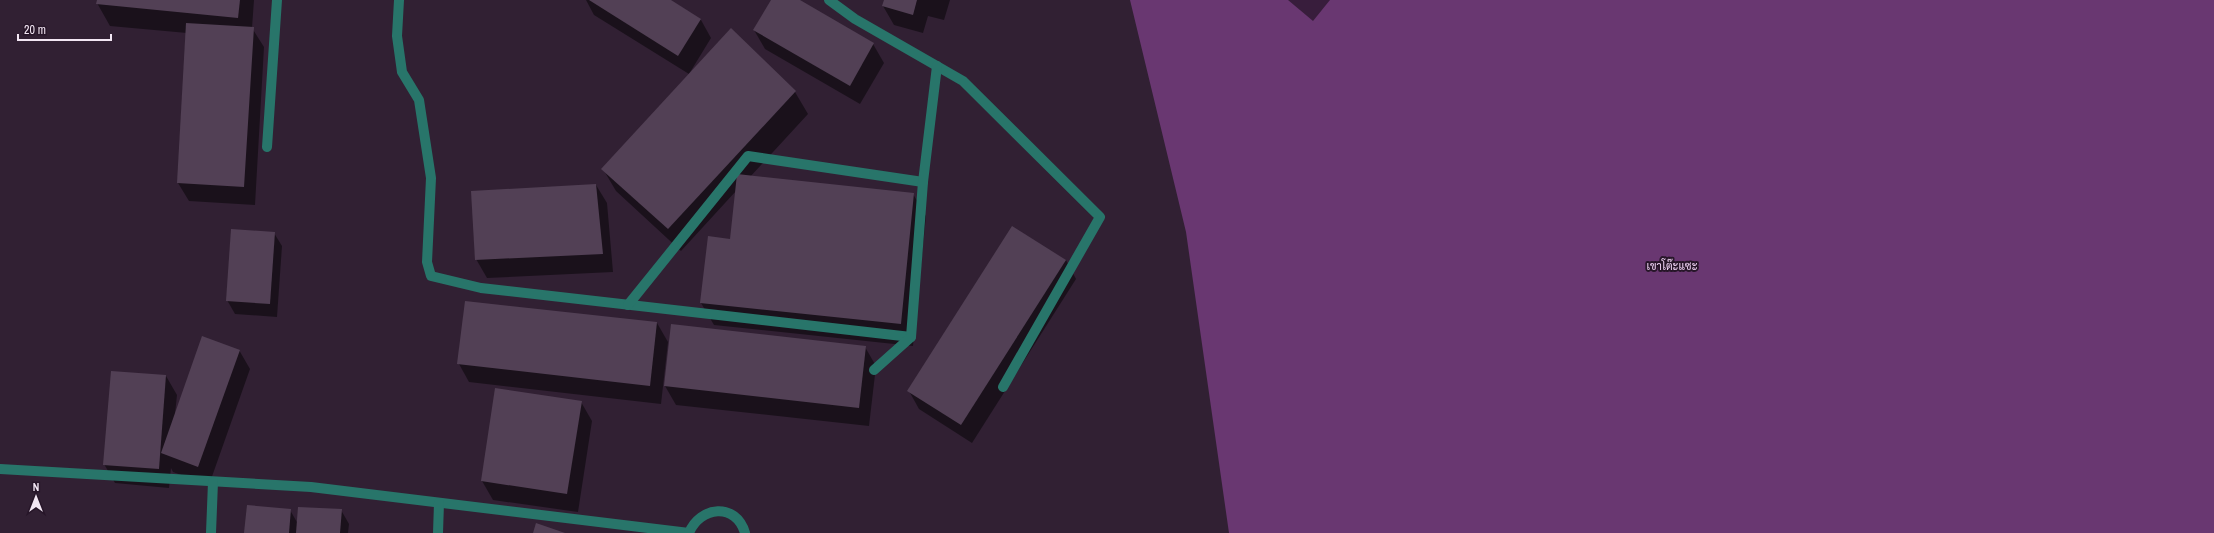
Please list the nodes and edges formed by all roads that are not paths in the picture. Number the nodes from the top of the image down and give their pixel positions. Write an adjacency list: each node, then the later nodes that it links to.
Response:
1 (277, 0): 5 (street)
2 (400, 0): 7 (street)
3 (829, 0): 4 (street)
4 (937, 66): 6 (street); 10 (street)
5 (267, 146)
6 (923, 182): 7 (street); 8 (street)
7 (628, 305): 8 (street)
8 (911, 337): 9 (street)
9 (874, 370)
10 (1003, 386)
11 (0, 470): 12 (street)
12 (213, 482): 13 (street); 14 (street)
13 (439, 503): 15 (street); 16 (street)
14 (211, 533)
15 (438, 533)
16 (689, 533): 17 (street)
17 (745, 533)

